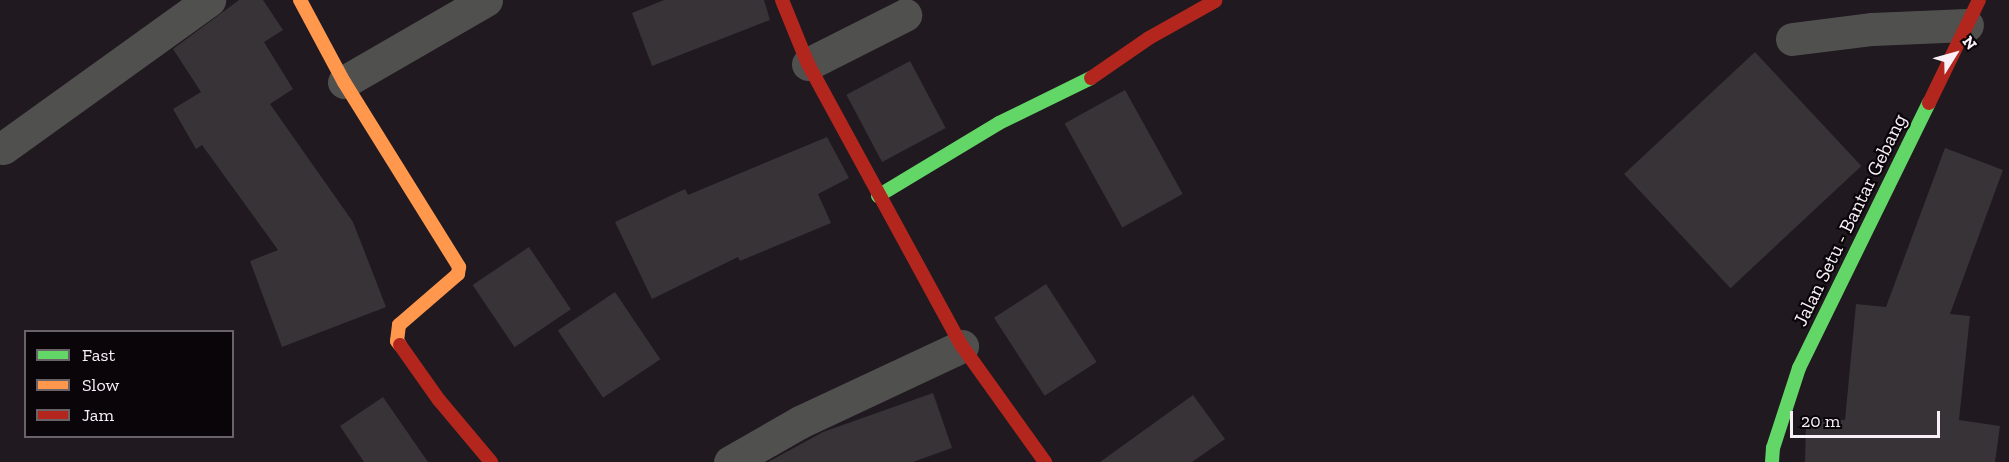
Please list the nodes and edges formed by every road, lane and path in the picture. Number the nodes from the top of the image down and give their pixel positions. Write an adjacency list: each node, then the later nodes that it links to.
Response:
1 (209, 0): 11 (street)
2 (300, 0): 10 (street)
3 (486, 0): 10 (street)
4 (783, 0): 9 (street)
5 (1215, 1): 12 (street)
6 (1973, 12): 8 (street); 17 (street, Jalan Setu - Bantar Gebang)
7 (905, 15): 9 (street)
8 (1792, 39)
9 (808, 64): 12 (street)
10 (344, 82): 14 (street)
11 (3, 148)
12 (878, 196): 13 (street)
13 (962, 346): 15 (street); 16 (street)
14 (491, 462)
15 (730, 462)
16 (1045, 462)
17 (1772, 462)

